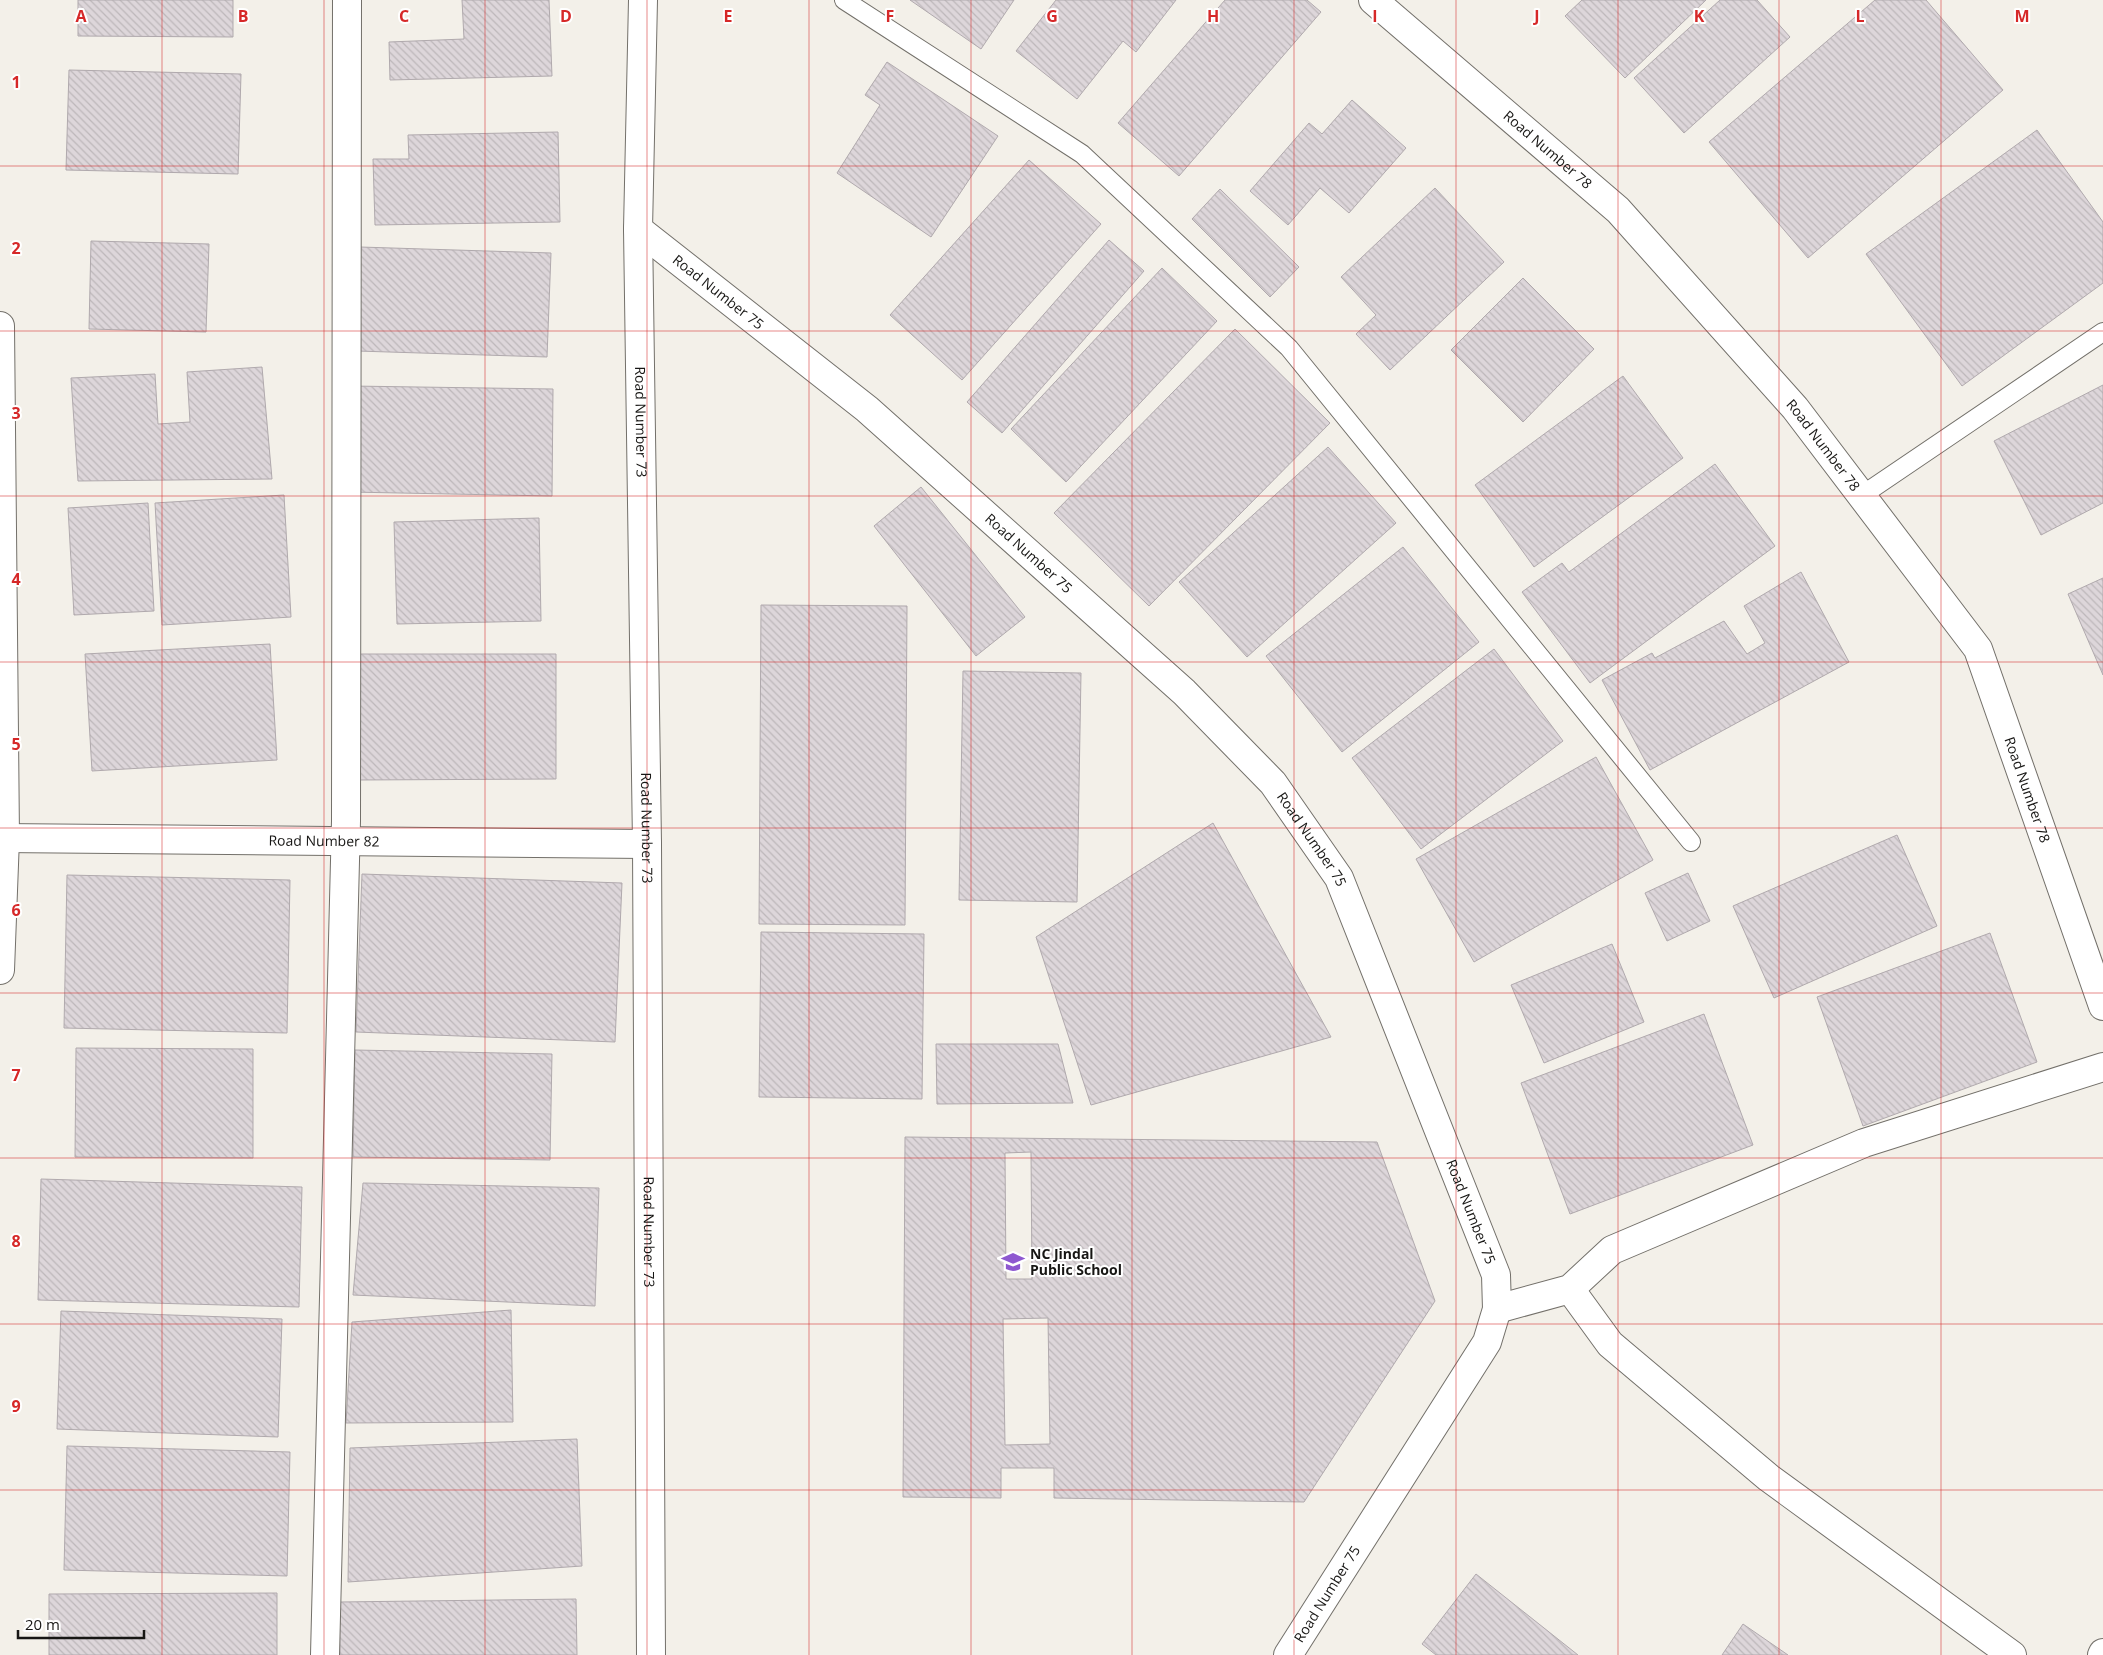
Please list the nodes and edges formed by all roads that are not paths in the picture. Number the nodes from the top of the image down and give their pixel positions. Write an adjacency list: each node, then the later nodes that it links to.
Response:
1 (347, 0): 10 (street)
2 (643, 0): 5 (street, Road Number 73)
3 (844, 0): 11 (lane)
4 (1373, 0): 8 (street, Road Number 78)
5 (638, 229): 12 (street, Road Number 73); 17 (street, Road Number 75)
6 (0, 326): 9 (street)
7 (2103, 332): 8 (lane)
8 (1861, 496): 14 (street, Road Number 78)
9 (2, 838): 10 (street, Road Number 82); 13 (street)
10 (346, 841): 12 (street, Road Number 82); 18 (street)
11 (1691, 842)
12 (647, 844): 19 (street, Road Number 73)
13 (0, 970)
14 (2103, 1006)
15 (2103, 1067): 16 (street)
16 (1570, 1289): 17 (street); 21 (street)
17 (1497, 1309): 20 (street, Road Number 75)
18 (325, 1655)
19 (650, 1655)
20 (1288, 1655)
21 (2012, 1655)

